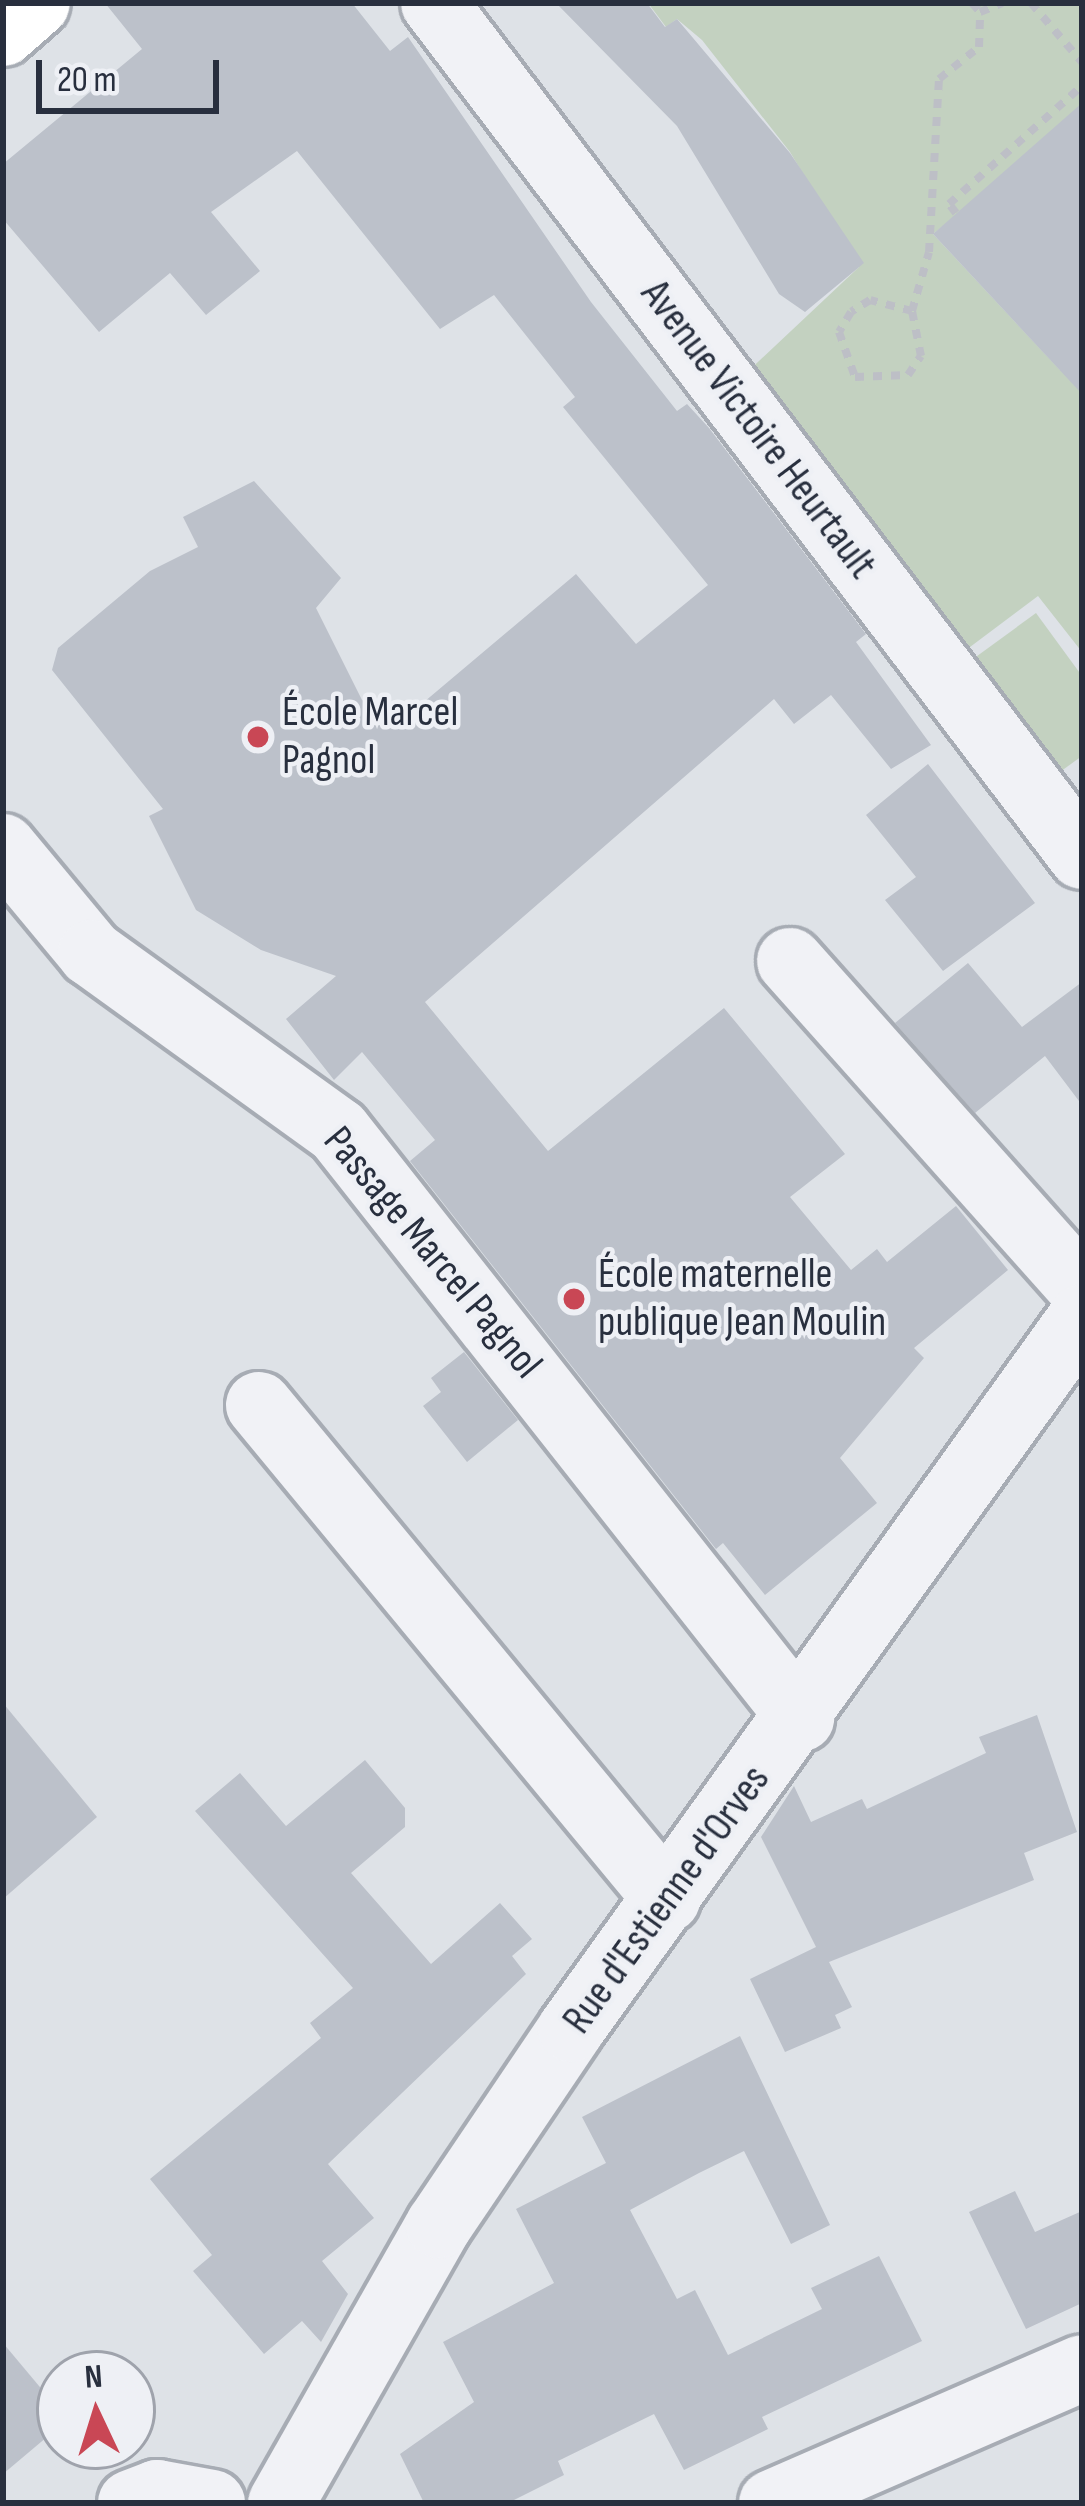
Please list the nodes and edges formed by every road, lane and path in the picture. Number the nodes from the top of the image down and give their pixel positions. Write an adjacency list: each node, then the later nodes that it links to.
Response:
1 (37, 3): 7 (main road)
2 (434, 3): 13 (street, Avenue Victoire Heurtault)
3 (972, 3): 6 (path)
4 (1002, 3): 6 (path)
5 (1031, 3): 8 (path)
6 (980, 12): 11 (path)
7 (3, 33)
8 (1082, 62)
9 (1082, 86): 10 (path)
10 (956, 213)
11 (912, 311): 11 (path)
12 (3, 848): 18 (street, Passage Marcel Pagnol)
13 (1082, 856)
14 (790, 961): 15 (street)
15 (1082, 1289)
16 (1082, 1317): 18 (street, Rue d'Estienne d'Orves)
17 (259, 1405): 19 (street)
18 (801, 1718): 19 (street, Rue d'Estienne d'Orves)
19 (667, 1899): 23 (street, Rue d'Estienne d'Orves)
20 (1082, 2368): 24 (street)
21 (130, 2503): 22 (street)
22 (212, 2503)
23 (281, 2503)
24 (772, 2503)

